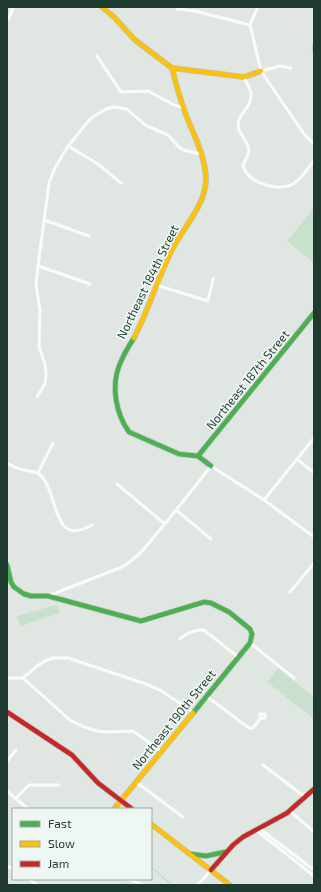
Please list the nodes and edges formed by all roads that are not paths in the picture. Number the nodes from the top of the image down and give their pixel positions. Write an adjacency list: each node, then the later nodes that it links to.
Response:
1 (102, 7): 8 (street)
2 (258, 7): 6 (street)
3 (13, 8): 5 (street)
4 (177, 9): 6 (street)
5 (7, 20)
6 (250, 25): 10 (street)
7 (97, 56): 12 (street)
8 (172, 68): 11 (street); 12 (street, Northeast 184th Street)
9 (292, 68): 10 (street)
10 (261, 71): 11 (street); 13 (street)
11 (244, 77): 16 (street)
12 (184, 108): 15 (street, Northeast 184th Street)
13 (314, 144)
14 (68, 146): 15 (street); 17 (street); 18 (street)
15 (200, 154): 23 (street, Northeast 184th Street)
16 (314, 161)
17 (121, 182)
18 (44, 220): 19 (street); 20 (street)
19 (89, 236)
20 (38, 266): 22 (street); 25 (street)
21 (213, 279): 23 (street)
22 (90, 284)
23 (156, 286): 28 (street, Northeast 184th Street)
24 (313, 315): 28 (street, Northeast 187th Street)
25 (37, 397)
26 (314, 438): 29 (street)
27 (53, 443): 32 (street)
28 (198, 456): 31 (street)
29 (297, 459): 33 (street); 35 (street)
30 (7, 462): 32 (street)
31 (211, 466): 35 (street); 36 (street)
32 (38, 473): 38 (street)
33 (314, 473)
34 (116, 484): 37 (street)
35 (264, 500): 39 (street)
36 (176, 510): 37 (street); 40 (street)
37 (165, 524): 44 (street)
38 (92, 525)
39 (314, 537)
40 (211, 539)
41 (314, 563): 43 (street)
42 (7, 564): 44 (street)
43 (290, 592)
44 (48, 596): 46 (street)
45 (180, 639): 47 (street)
46 (250, 643): 47 (street, Northeast 190th Street); 50 (street)
47 (238, 657): 51 (street, Northeast 190th Street)
48 (7, 678): 49 (street)
49 (23, 678): 53 (street); 56 (street)
50 (294, 678)
51 (206, 696): 53 (street, Northeast 190th Street); 54 (street)
52 (7, 712): 65 (street)
53 (193, 712): 56 (street, Northeast 190th Street)
54 (260, 719)
55 (16, 750): 57 (street)
56 (161, 751): 59 (street, Northeast 190th Street)
57 (7, 762)
58 (262, 765): 63 (street)
59 (136, 782): 65 (street, Northeast 190th Street); 70 (street)
60 (59, 785): 64 (street)
61 (314, 789): 63 (street)
62 (7, 791): 64 (street)
63 (305, 797): 69 (street)
64 (16, 798): 66 (street)
65 (121, 800): 67 (street, Northeast 190th Street); 68 (street)
66 (27, 808)
67 (115, 808)
68 (131, 808)
69 (290, 811): 72 (street); 73 (street)
70 (183, 817)
71 (152, 825): 75 (street)
72 (257, 829): 74 (street); 77 (street); 78 (street)
73 (314, 832)
74 (225, 852): 75 (street); 76 (street)
75 (188, 853): 76 (street)
76 (211, 870): 81 (street); 82 (street)
77 (314, 870)
78 (314, 876)
79 (130, 880): 80 (street)
80 (143, 885)
81 (198, 885)
82 (230, 885)

